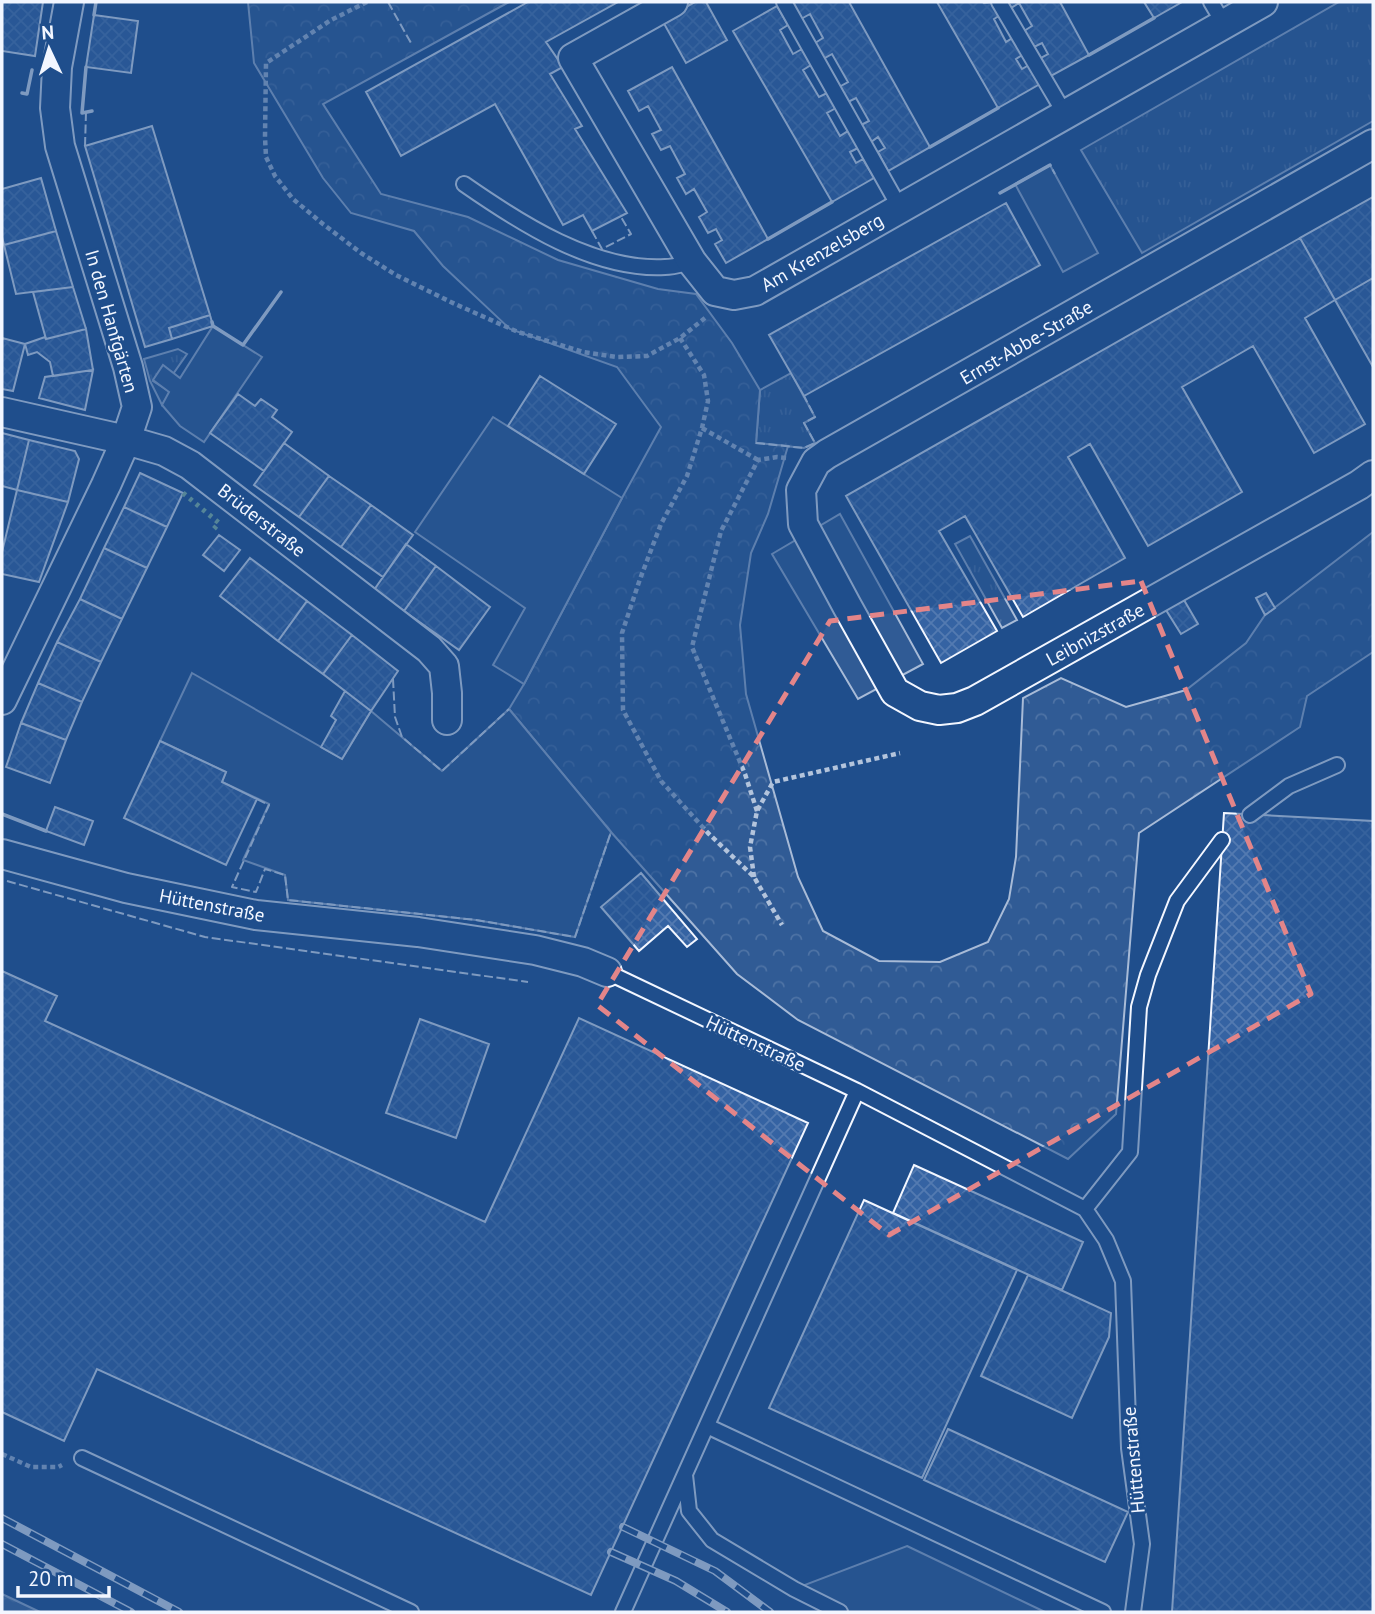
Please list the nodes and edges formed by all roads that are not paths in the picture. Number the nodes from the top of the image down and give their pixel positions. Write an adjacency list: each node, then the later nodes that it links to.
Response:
1 (69, 2): 13 (street, In den Hanfgärten)
2 (673, 2): 11 (street, Am Krenzelsberg)
3 (783, 2): 10 (lane)
4 (999, 2): 7 (lane)
5 (1263, 2): 6 (street, Am Krenzelsberg)
6 (1218, 13): 7 (street, Am Krenzelsberg)
7 (1065, 114): 10 (street, Am Krenzelsberg)
8 (1373, 144): 15 (street, Ernst-Abbe-Straße)
9 (464, 184): 11 (lane)
10 (900, 208): 11 (street, Am Krenzelsberg)
11 (692, 262)
12 (2, 412): 13 (street, Brüderstraße)
13 (126, 440): 16 (street, In den Hanfgärten); 17 (street, Brüderstraße)
14 (1373, 475): 15 (street, Leibnizstraße)
15 (847, 606)
16 (2, 700)
17 (447, 720)
18 (1337, 765): 19 (lane)
19 (1250, 815)
20 (1222, 841): 24 (lane)
21 (2, 854): 22 (street, Hüttenstraße)
22 (607, 972): 23 (lane, Hüttenstraße)
23 (858, 1091): 24 (lane, Hüttenstraße); 25 (lane)
24 (1085, 1209): 32 (lane, Hüttenstraße)
25 (707, 1426): 27 (lane); 31 (lane)
26 (82, 1458): 28 (lane)
27 (684, 1474): 29 (lane); 30 (lane)
28 (411, 1612)
29 (623, 1612)
30 (840, 1612)
31 (1103, 1612)
32 (1133, 1612)

